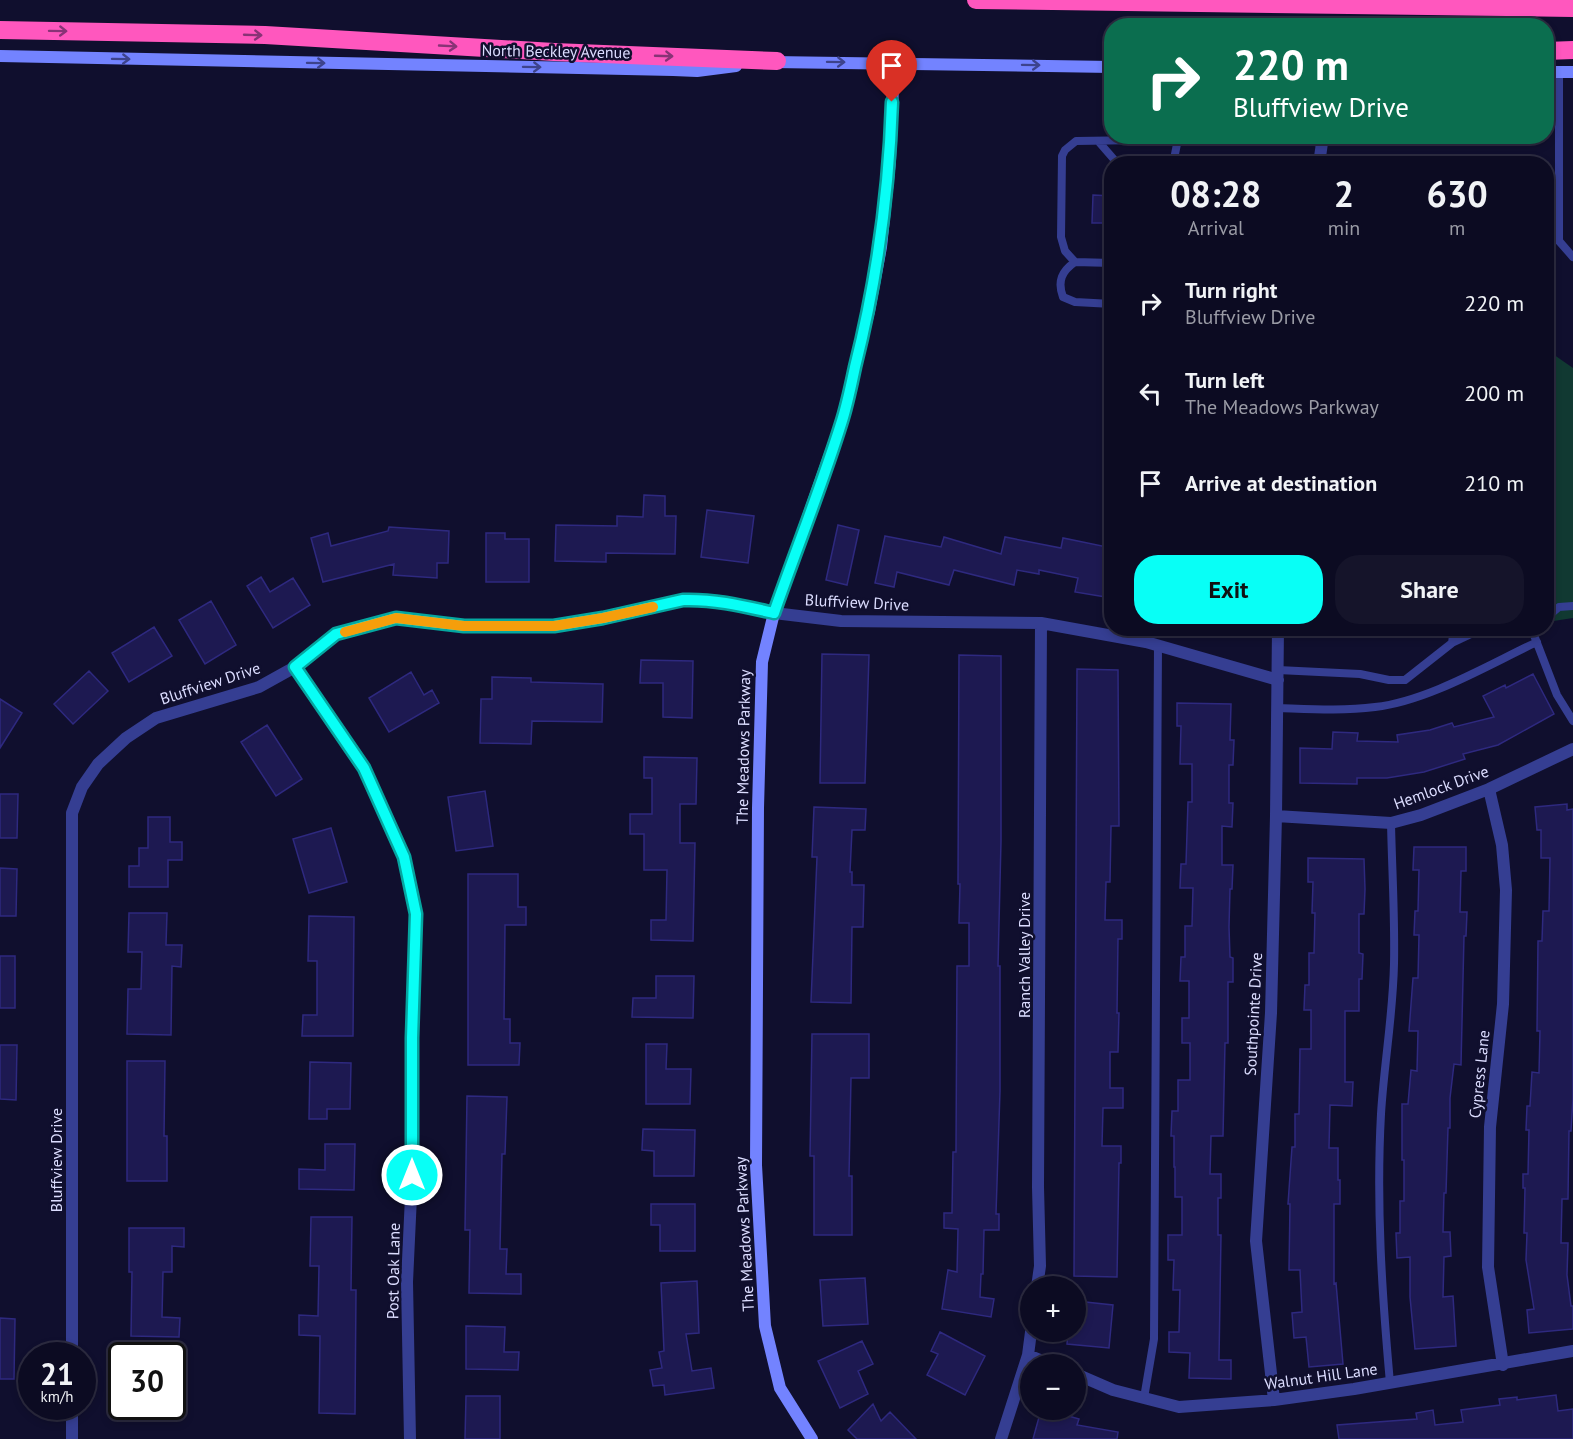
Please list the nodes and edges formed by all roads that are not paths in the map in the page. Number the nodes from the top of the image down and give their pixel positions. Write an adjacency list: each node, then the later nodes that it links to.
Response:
1 (976, 0): 2 (highway)
2 (1573, 8)
3 (0, 30): 7 (highway, one-way to 7)
4 (1573, 50): 5 (highway)
5 (1554, 51)
6 (0, 56): 7 (street, North Beckley Avenue, one-way to 7)
7 (777, 61): 8 (street, North Beckley Avenue, one-way to 8)
8 (894, 63): 9 (street, North Beckley Avenue, one-way to 9); 22 (street, The Meadows Parkway)
9 (1104, 67)
10 (1554, 72): 11 (street)
11 (1573, 72)
12 (1554, 100): 16 (lane)
13 (1098, 141): 14 (lane); 15 (lane); 17 (lane)
14 (1104, 141)
15 (1111, 156)
16 (1573, 257)
17 (1074, 262): 18 (lane); 19 (lane)
18 (1104, 263)
19 (1104, 304)
20 (1573, 606): 21 (lane)
21 (1554, 612)
22 (774, 613): 23 (street, Bluffview Drive); 33 (street, Bluffview Drive); 53 (street, The Meadows Parkway)
23 (1041, 623): 24 (street, Bluffview Drive); 41 (street, Ranch Valley Drive)
24 (1104, 635)
25 (1110, 636): 32 (street, Bluffview Drive)
26 (1278, 636): 34 (street, Southpointe Drive)
27 (1453, 636): 31 (lane)
28 (1468, 636): 31 (lane)
29 (1534, 636): 30 (lane)
30 (1537, 642): 35 (lane); 36 (lane)
31 (1452, 644): 34 (lane)
32 (1158, 645): 34 (street, Bluffview Drive); 48 (lane)
33 (295, 667): 42 (street, Bluffview Drive); 52 (street, Post Oak Lane)
34 (1278, 675): 35 (street, Southpointe Drive)
35 (1278, 708): 39 (street, Southpointe Drive)
36 (1573, 721)
37 (1573, 749): 38 (street, Hemlock Drive)
38 (1489, 789): 40 (street, Hemlock Drive); 44 (street, Cypress Lane)
39 (1276, 816): 40 (street, Hemlock Drive); 49 (street, Southpointe Drive)
40 (1391, 823): 47 (lane)
41 (1039, 1276)
42 (72, 1342)
43 (1573, 1352): 44 (street, Walnut Hill Lane)
44 (1503, 1365): 47 (street, Walnut Hill Lane)
45 (1086, 1378): 48 (street, Walnut Hill Lane)
46 (1020, 1380): 54 (street)
47 (1390, 1383): 49 (street, Walnut Hill Lane)
48 (1144, 1398): 49 (street, Walnut Hill Lane)
49 (1274, 1400)
50 (72, 1420): 51 (street)
51 (72, 1439)
52 (410, 1439)
53 (812, 1439)
54 (1001, 1439)

